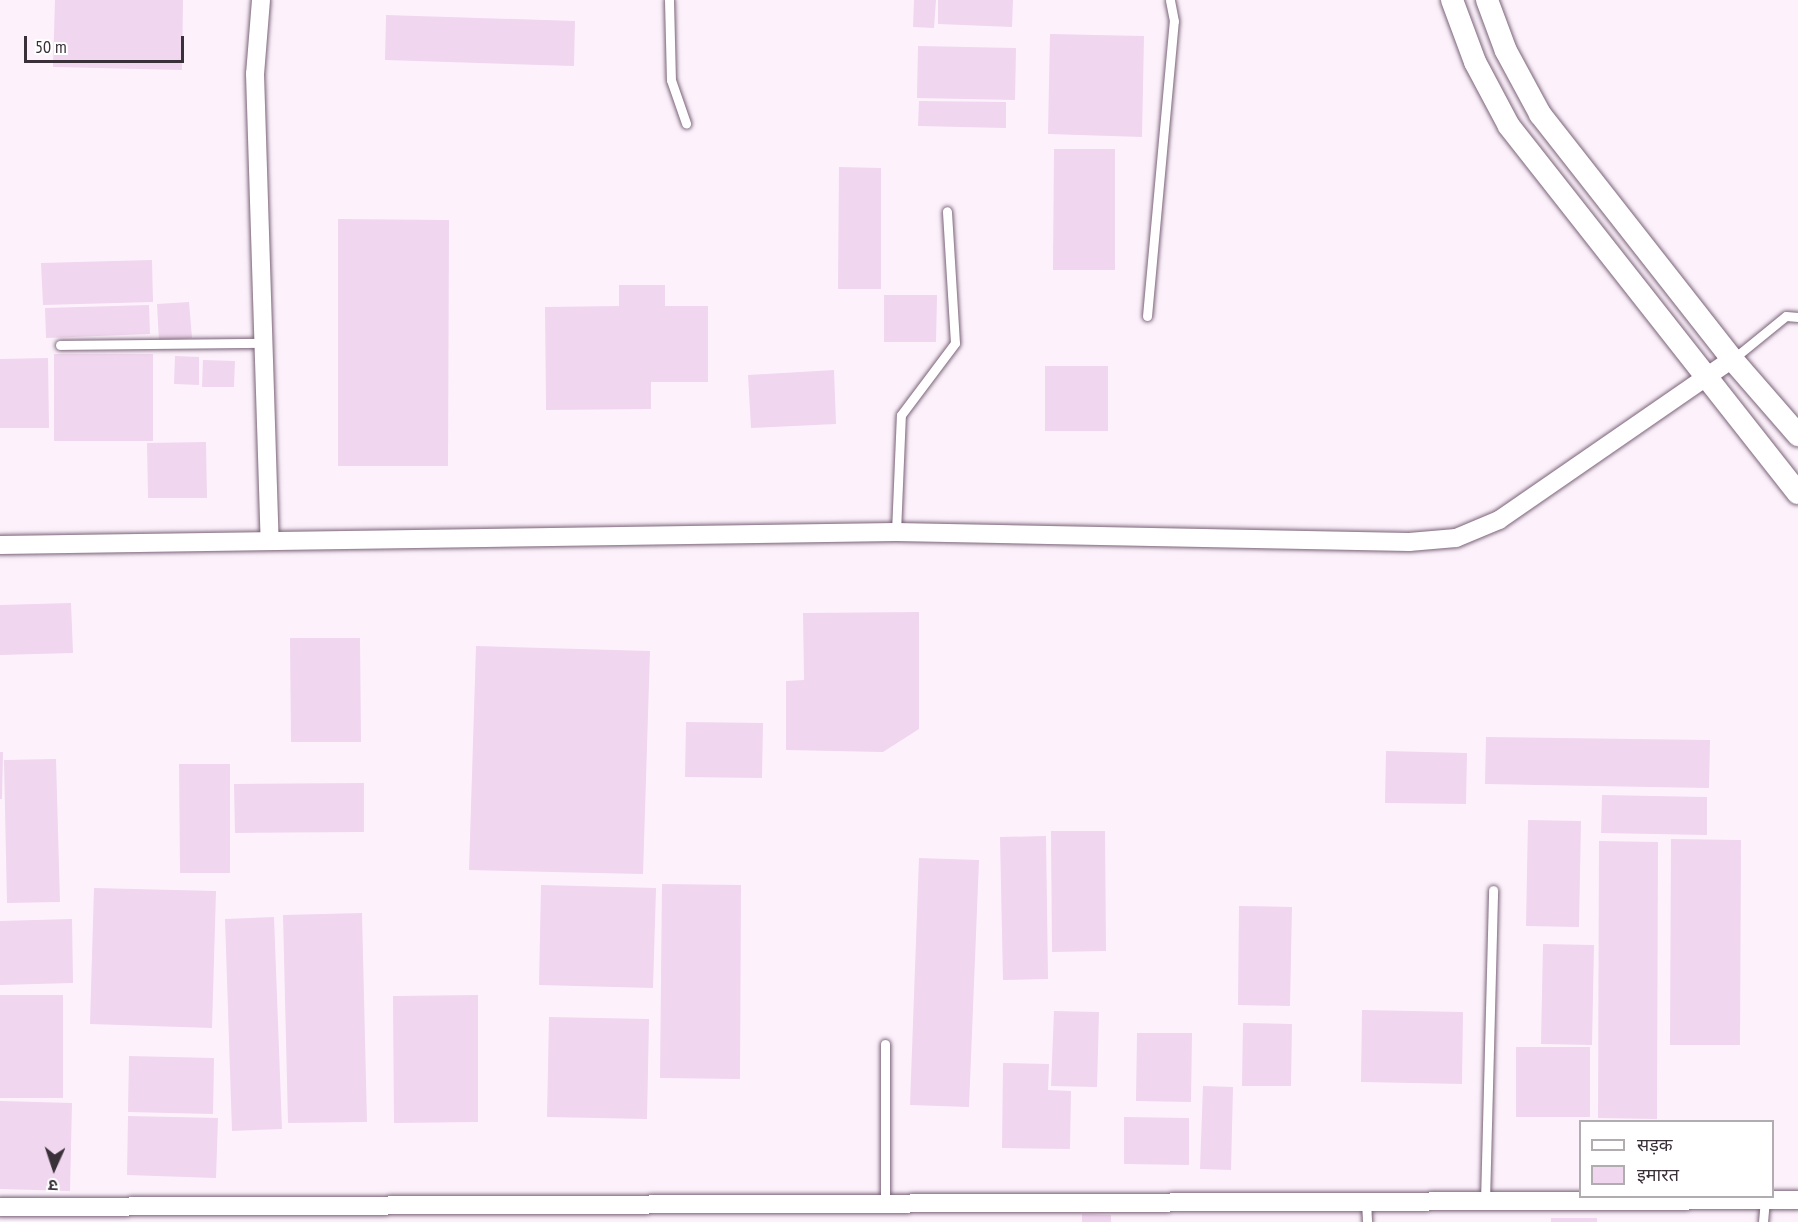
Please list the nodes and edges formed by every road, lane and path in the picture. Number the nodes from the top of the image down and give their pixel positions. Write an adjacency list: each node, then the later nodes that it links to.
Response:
1 (261, 0): 10 (street)
2 (669, 0): 6 (lane)
3 (1170, 0): 8 (lane)
4 (1452, 0): 13 (street)
5 (1487, 0): 12 (street)
6 (686, 123)
7 (946, 211): 16 (lane)
8 (1147, 316)
9 (1798, 317): 12 (lane)
10 (264, 343): 11 (lane); 17 (street)
11 (60, 345)
12 (1732, 359): 13 (street); 14 (street)
13 (1707, 379): 15 (street); 16 (street)
14 (1798, 435)
15 (1798, 494)
16 (896, 532): 17 (street)
17 (270, 540): 18 (street)
18 (0, 545)
19 (1493, 890): 23 (lane)
20 (885, 1044): 25 (lane)
21 (1765, 1200): 22 (street); 23 (street); 28 (lane)
22 (1798, 1200)
23 (1485, 1201): 24 (street)
24 (1366, 1202): 25 (street); 27 (lane)
25 (885, 1203): 26 (street)
26 (0, 1207)
27 (1367, 1222)
28 (1763, 1222)

